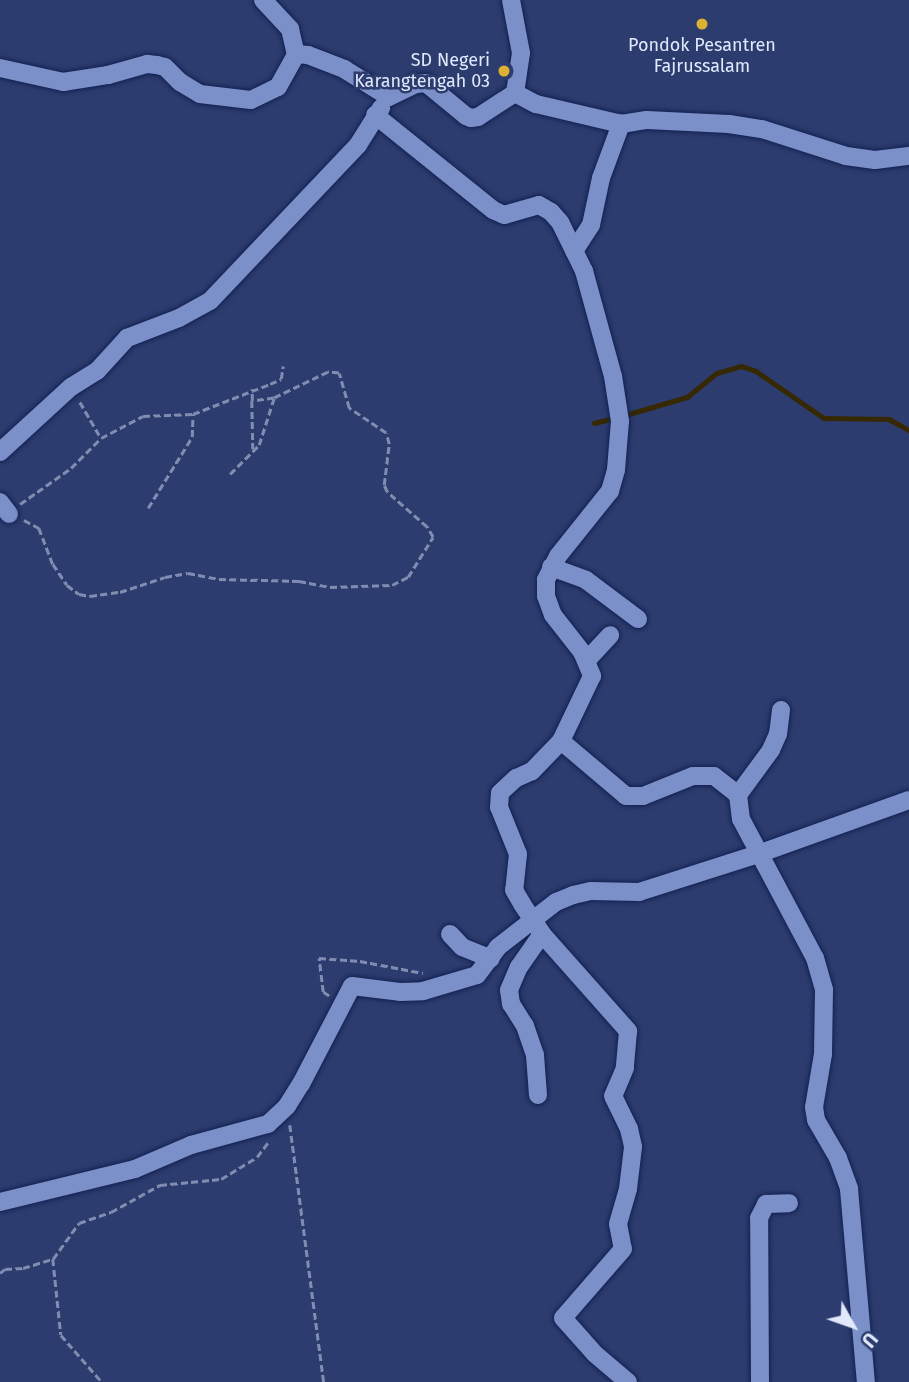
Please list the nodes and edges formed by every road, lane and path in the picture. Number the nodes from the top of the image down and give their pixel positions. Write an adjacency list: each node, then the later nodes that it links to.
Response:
1 (263, 0): 3 (street)
2 (511, 0): 5 (street)
3 (296, 54): 4 (street); 6 (street)
4 (0, 68)
5 (515, 93): 6 (street); 8 (street)
6 (389, 97): 7 (street)
7 (375, 115): 10 (street); 12 (street)
8 (621, 124): 9 (street); 10 (street)
9 (909, 156)
10 (574, 251): 23 (street)
11 (283, 366): 13 (path)
12 (71, 387): 17 (path); 19 (street)
13 (252, 389): 15 (path); 16 (path)
14 (274, 398): 15 (path); 18 (path); 21 (path)
15 (252, 401): 18 (path)
16 (193, 414): 17 (path); 22 (path)
17 (102, 438): 21 (path)
18 (253, 449): 20 (path)
19 (0, 452)
20 (230, 474)
21 (5, 508)
22 (148, 508)
23 (551, 567): 24 (street); 26 (street)
24 (638, 619)
25 (610, 635): 26 (street)
26 (587, 660): 28 (street)
27 (781, 710): 29 (street)
28 (561, 741): 29 (street); 32 (street)
29 (738, 795): 31 (street)
30 (909, 800): 31 (street)
31 (761, 853): 32 (street); 46 (street)
32 (537, 927): 34 (street); 35 (street); 44 (street)
33 (450, 934): 34 (street)
34 (491, 959): 38 (street)
35 (538, 1095)
36 (281, 1126): 43 (path)
37 (274, 1136): 40 (path)
38 (0, 1202)
39 (789, 1203): 45 (street)
40 (53, 1259): 41 (path); 42 (path)
41 (0, 1273)
42 (102, 1382)
43 (324, 1382)
44 (628, 1382)
45 (760, 1382)
46 (866, 1382)

